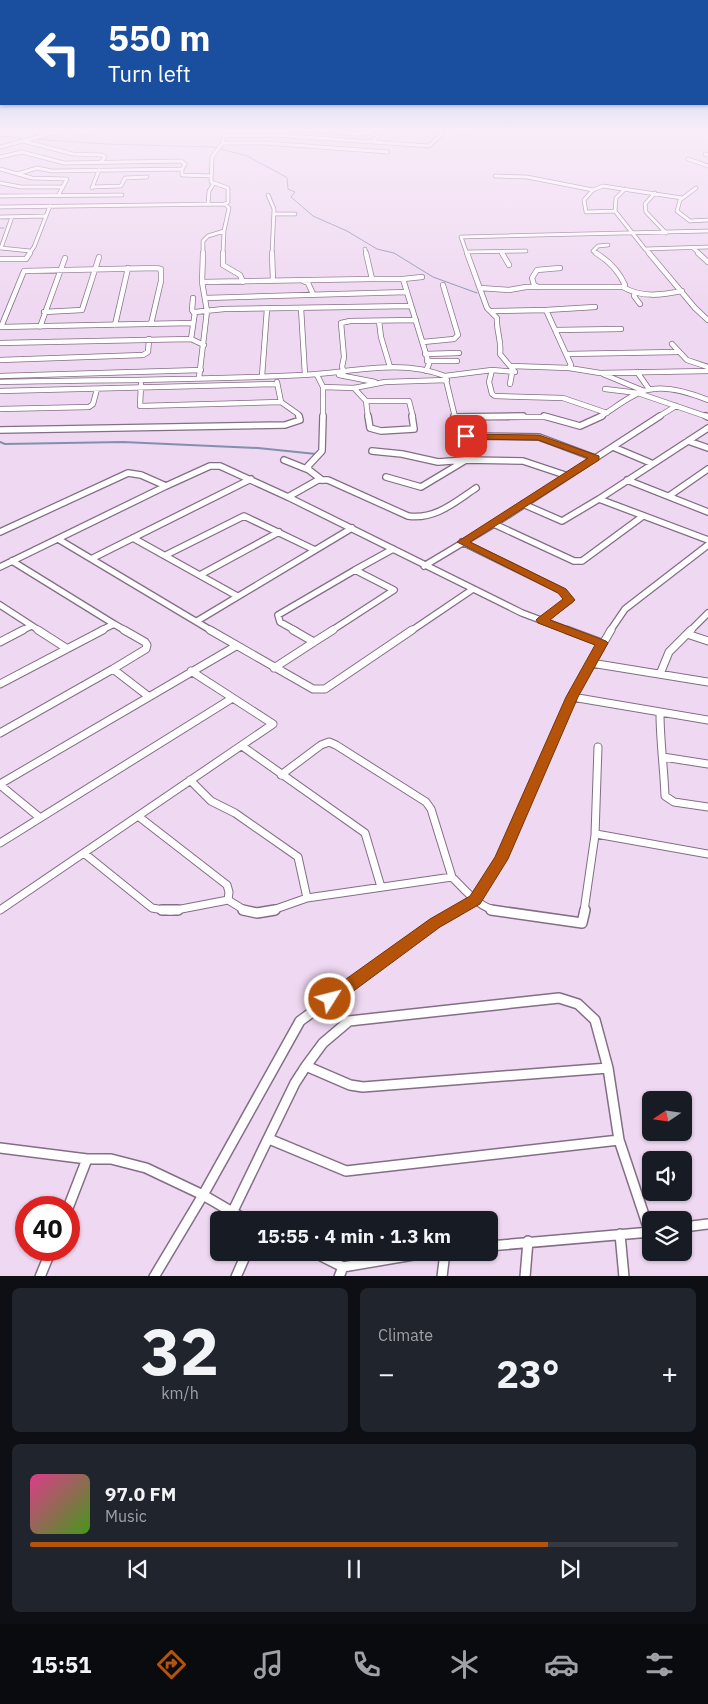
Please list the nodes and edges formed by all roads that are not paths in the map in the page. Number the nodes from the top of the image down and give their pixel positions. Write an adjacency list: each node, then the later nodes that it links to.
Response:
1 (696, 188): 18 (street)
2 (62, 189): 15 (street)
3 (91, 189): 12 (street)
4 (211, 189): 19 (street)
5 (228, 189): 20 (street)
6 (586, 189): 10 (street)
7 (597, 189): 10 (street)
8 (622, 189): 9 (street)
9 (625, 189): 11 (street); 24 (street)
10 (593, 190): 24 (street)
11 (655, 193): 18 (street); 33 (street)
12 (90, 194): 13 (street); 15 (street)
13 (122, 195)
14 (0, 196): 17 (street)
15 (58, 196): 17 (street)
16 (268, 196): 25 (street)
17 (22, 197): 23 (street)
18 (682, 198): 30 (street)
19 (208, 204): 20 (street); 21 (street)
20 (225, 204): 31 (street)
21 (50, 206): 23 (street); 27 (street)
22 (0, 207): 23 (street)
23 (16, 207)
24 (615, 211): 34 (street)
25 (274, 214): 26 (street); 56 (street)
26 (295, 214)
27 (45, 216): 29 (street); 40 (street)
28 (0, 217): 29 (street)
29 (12, 217): 40 (street)
30 (708, 220)
31 (224, 231): 58 (street); 59 (street)
32 (708, 231): 33 (street)
33 (666, 233): 34 (street)
34 (634, 234): 39 (street); 42 (street)
35 (608, 245): 62 (street)
36 (708, 247): 37 (street)
37 (693, 248): 39 (street); 47 (street)
38 (365, 249): 54 (street)
39 (645, 249): 65 (street)
40 (30, 251): 46 (street)
41 (526, 251): 43 (street)
42 (466, 252): 43 (street); 63 (street)
43 (501, 252): 48 (street)
44 (99, 257): 51 (street)
45 (65, 258): 52 (street)
46 (0, 259)
47 (708, 262)
48 (509, 265)
49 (128, 268): 51 (street); 86 (street); 87 (street)
50 (560, 268): 61 (street)
51 (95, 269): 52 (street); 79 (street)
52 (60, 270): 79 (street); 89 (street)
53 (422, 277): 55 (street)
54 (372, 279): 55 (street); 57 (street)
55 (403, 279): 64 (street)
56 (273, 281): 57 (street); 59 (street)
57 (303, 281): 67 (street)
58 (202, 282): 59 (street); 69 (street)
59 (243, 282)
60 (443, 286): 94 (street)
61 (538, 287): 62 (street); 63 (street)
62 (623, 287): 66 (street)
63 (480, 288): 78 (street)
64 (407, 292): 67 (street); 71 (street)
65 (681, 292): 66 (street); 83 (street)
66 (635, 293): 70 (street)
67 (313, 294): 69 (street)
68 (193, 298): 80 (street)
69 (205, 298): 77 (street)
70 (640, 304)
71 (410, 306): 74 (street); 82 (street)
72 (595, 307): 76 (street)
73 (267, 308): 74 (street); 77 (street); 122 (street)
74 (301, 308): 119 (street)
75 (535, 310): 76 (street); 78 (street); 81 (street)
76 (546, 310): 81 (street)
77 (207, 311): 80 (street); 96 (street)
78 (492, 311): 106 (street)
79 (44, 312): 88 (street)
80 (194, 313): 85 (street)
81 (550, 319): 91 (street)
82 (416, 320): 84 (street); 94 (street)
83 (708, 320)
84 (380, 321): 107 (street); 114 (street)
85 (192, 323): 86 (street); 92 (street)
86 (151, 324): 87 (street)
87 (115, 325): 88 (street)
88 (40, 326): 89 (street)
89 (0, 327)
90 (621, 329): 91 (street)
91 (555, 330): 101 (street)
92 (191, 339): 93 (street); 96 (street)
93 (149, 340): 95 (street); 102 (street)
94 (423, 342): 100 (street)
95 (0, 344)
96 (204, 344): 110 (street)
97 (672, 344): 98 (street)
98 (677, 352): 101 (street); 105 (street)
99 (459, 353): 100 (street)
100 (425, 354): 103 (street)
101 (567, 354): 108 (street)
102 (0, 360)
103 (427, 361): 104 (street); 111 (street)
104 (457, 361)
105 (696, 365): 109 (street); 113 (street)
106 (512, 366): 108 (street); 117 (street)
107 (390, 367): 111 (street); 114 (street)
108 (569, 368): 118 (street)
109 (708, 369): 113 (street)
110 (201, 370): 121 (street); 124 (street)
111 (426, 370): 125 (street)
112 (492, 370): 117 (street); 125 (street); 144 (street)
113 (694, 371): 115 (street)
114 (344, 372): 116 (street)
115 (637, 372): 118 (street); 136 (street)
116 (331, 373): 120 (street); 128 (street)
117 (512, 373): 130 (street)
118 (600, 373): 136 (street)
119 (305, 375): 120 (street); 123 (street)
120 (317, 375): 132 (street)
121 (0, 376)
122 (262, 376): 123 (street); 124 (street)
123 (278, 376): 129 (street)
124 (199, 378): 126 (street)
125 (446, 378): 128 (street); 146 (street)
126 (143, 379): 127 (street); 131 (street)
127 (0, 382)
128 (376, 383): 133 (street)
129 (277, 384): 131 (street); 141 (street)
130 (510, 384)
131 (139, 387): 134 (street); 141 (street)
132 (323, 387): 133 (street); 158 (street)
133 (354, 388): 140 (street)
134 (97, 389): 137 (street); 143 (street)
135 (605, 389): 138 (street)
136 (647, 390): 138 (street); 139 (street)
137 (0, 391)
138 (638, 393): 142 (street); 144 (street)
139 (708, 400)
140 (366, 401): 140 (street)
141 (281, 402): 148 (street)
142 (676, 406): 145 (street); 150 (street)
143 (0, 409)
144 (607, 413): 146 (street)
145 (708, 417)
146 (455, 418): 153 (street)
147 (707, 429): 149 (street)
148 (0, 430)
149 (688, 441): 151 (street); 156 (street)
150 (612, 447): 153 (street); 156 (street)
151 (708, 448)
152 (372, 451): 155 (street)
153 (595, 458): 159 (street)
154 (284, 460): 158 (street)
155 (466, 460): 159 (street); 160 (street)
156 (652, 463): 163 (street)
157 (708, 469): 166 (street)
158 (309, 470): 162 (street)
159 (568, 476): 169 (street)
160 (386, 477)
161 (251, 479): 164 (street); 167 (street); 176 (street)
162 (322, 480): 165 (street); 167 (street)
163 (627, 480): 166 (street); 168 (street)
164 (166, 486): 174 (street); 177 (street)
165 (476, 488)
166 (668, 496): 170 (street)
167 (288, 497): 173 (street)
168 (599, 498): 169 (street); 171 (street)
169 (523, 504): 172 (street)
170 (708, 512)
171 (643, 516): 172 (street); 178 (street)
172 (494, 524): 179 (street)
173 (352, 528): 181 (street); 182 (street)
174 (0, 532)
175 (279, 532): 182 (street); 183 (street); 189 (street)
176 (132, 538): 183 (street); 184 (street)
177 (58, 539): 184 (street); 185 (street)
178 (708, 540)
179 (462, 542): 186 (street); 194 (street)
180 (708, 545): 202 (street)
181 (393, 549): 186 (street); 188 (street)
182 (315, 550): 191 (street)
183 (166, 555): 189 (street)
184 (93, 558): 195 (street)
185 (12, 561): 187 (street); 196 (street)
186 (424, 566): 190 (street)
187 (0, 567)
188 (356, 570): 201 (street); 201 (street)
189 (200, 575): 191 (street)
190 (473, 589): 194 (street); 206 (street)
191 (237, 596): 195 (street)
192 (0, 605): 197 (street)
193 (708, 613): 198 (street)
194 (542, 620): 202 (street)
195 (197, 621): 203 (street)
196 (114, 624): 204 (street); 207 (street)
197 (31, 626): 200 (street); 204 (street)
198 (687, 634): 199 (street); 209 (street)
199 (708, 641)
200 (0, 642)
201 (314, 642): 206 (street)
202 (602, 643): 205 (street)
203 (236, 646): 206 (street); 208 (street)
204 (66, 648): 211 (street)
205 (591, 662): 209 (street); 213 (street)
206 (274, 668)
207 (113, 669): 212 (street); 217 (street)
208 (192, 671): 212 (street); 214 (street)
209 (660, 674): 210 (street)
210 (708, 682)
211 (0, 684)
212 (148, 696): 224 (street)
213 (572, 697): 215 (street); 236 (street)
214 (231, 699): 218 (street); 227 (street)
215 (660, 713): 216 (street); 220 (street)
216 (708, 720)
217 (0, 733)
218 (242, 746): 222 (street); 223 (street)
219 (598, 747): 228 (street)
220 (663, 757): 221 (street); 225 (street)
221 (708, 764)
222 (281, 775): 232 (street); 233 (street)
223 (190, 780): 226 (street); 234 (street)
224 (0, 784): 227 (street)
225 (708, 807)
226 (138, 816): 230 (street); 235 (street)
227 (39, 817): 229 (street)
228 (596, 834): 231 (street); 236 (street)
229 (0, 843)
230 (85, 854): 235 (street); 237 (street)
231 (708, 854)
232 (452, 876): 233 (street); 236 (street)
233 (381, 887): 234 (street)
234 (307, 898): 235 (street)
235 (228, 900)
236 (475, 900): 244 (street)
237 (0, 910)
238 (306, 1066): 239 (street); 239 (street); 240 (street)
239 (608, 1068): 241 (street)
240 (269, 1139): 241 (street); 247 (street)
241 (620, 1140): 248 (street)
242 (0, 1148): 243 (street)
243 (87, 1159): 244 (street); 245 (street)
244 (203, 1195): 246 (street); 262 (street)
245 (73, 1196)
246 (229, 1211)
247 (233, 1211)
248 (644, 1211)
249 (708, 1224): 250 (street)
250 (692, 1227)
251 (642, 1233): 252 (street)
252 (620, 1234): 253 (street); 266 (street)
253 (528, 1241): 254 (street); 265 (street)
254 (498, 1245)
255 (46, 1261): 261 (street)
256 (243, 1261): 263 (street)
257 (326, 1261): 260 (street)
258 (390, 1261): 260 (street)
259 (444, 1261): 264 (street)
260 (341, 1272)
261 (40, 1276)
262 (154, 1276)
263 (236, 1276)
264 (442, 1276)
265 (525, 1276)
266 (624, 1276)

